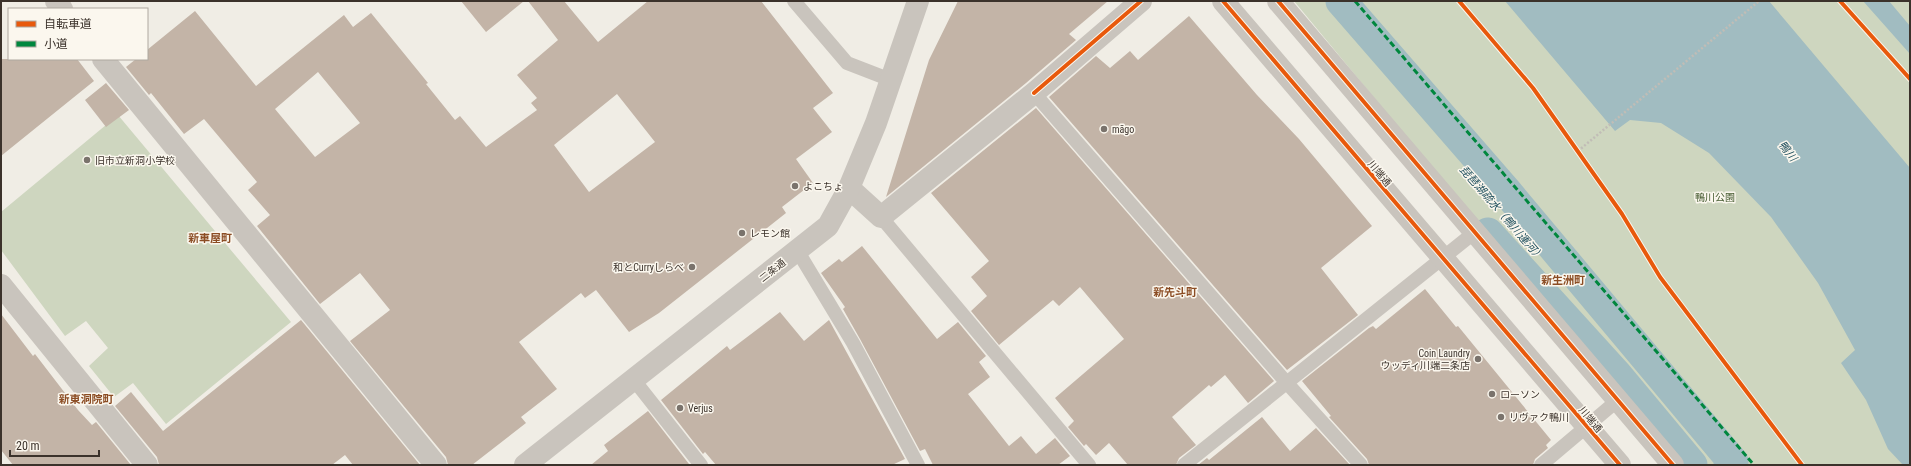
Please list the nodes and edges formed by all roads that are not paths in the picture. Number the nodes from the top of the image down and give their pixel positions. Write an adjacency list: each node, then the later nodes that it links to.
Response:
1 (794, 1): 7 (lane)
2 (918, 1): 7 (street, 二条通)
3 (1141, 1): 8 (street)
4 (1223, 1): 13 (street, 川端通)
5 (1278, 1): 11 (street)
6 (104, 60): 20 (street)
7 (891, 80): 9 (street, 二条通)
8 (1034, 93): 10 (street); 16 (lane)
9 (849, 188): 10 (street); 12 (street, 二条通)
10 (881, 217): 24 (lane)
11 (1475, 232): 13 (lane); 17 (street)
12 (797, 250): 15 (street, 二条通); 23 (lane)
13 (1442, 258): 16 (lane); 18 (street, 川端通)
14 (1, 285): 19 (street)
15 (634, 380): 21 (street, 二条通); 22 (lane)
16 (1286, 382): 25 (lane); 26 (lane)
17 (1618, 400): 18 (lane); 29 (street)
18 (1587, 426): 27 (lane); 28 (street, 川端通)
19 (147, 465)
20 (436, 465)
21 (525, 465)
22 (701, 465)
23 (918, 465)
24 (1089, 465)
25 (1184, 465)
26 (1361, 465)
27 (1541, 465)
28 (1620, 465)
29 (1673, 465)

